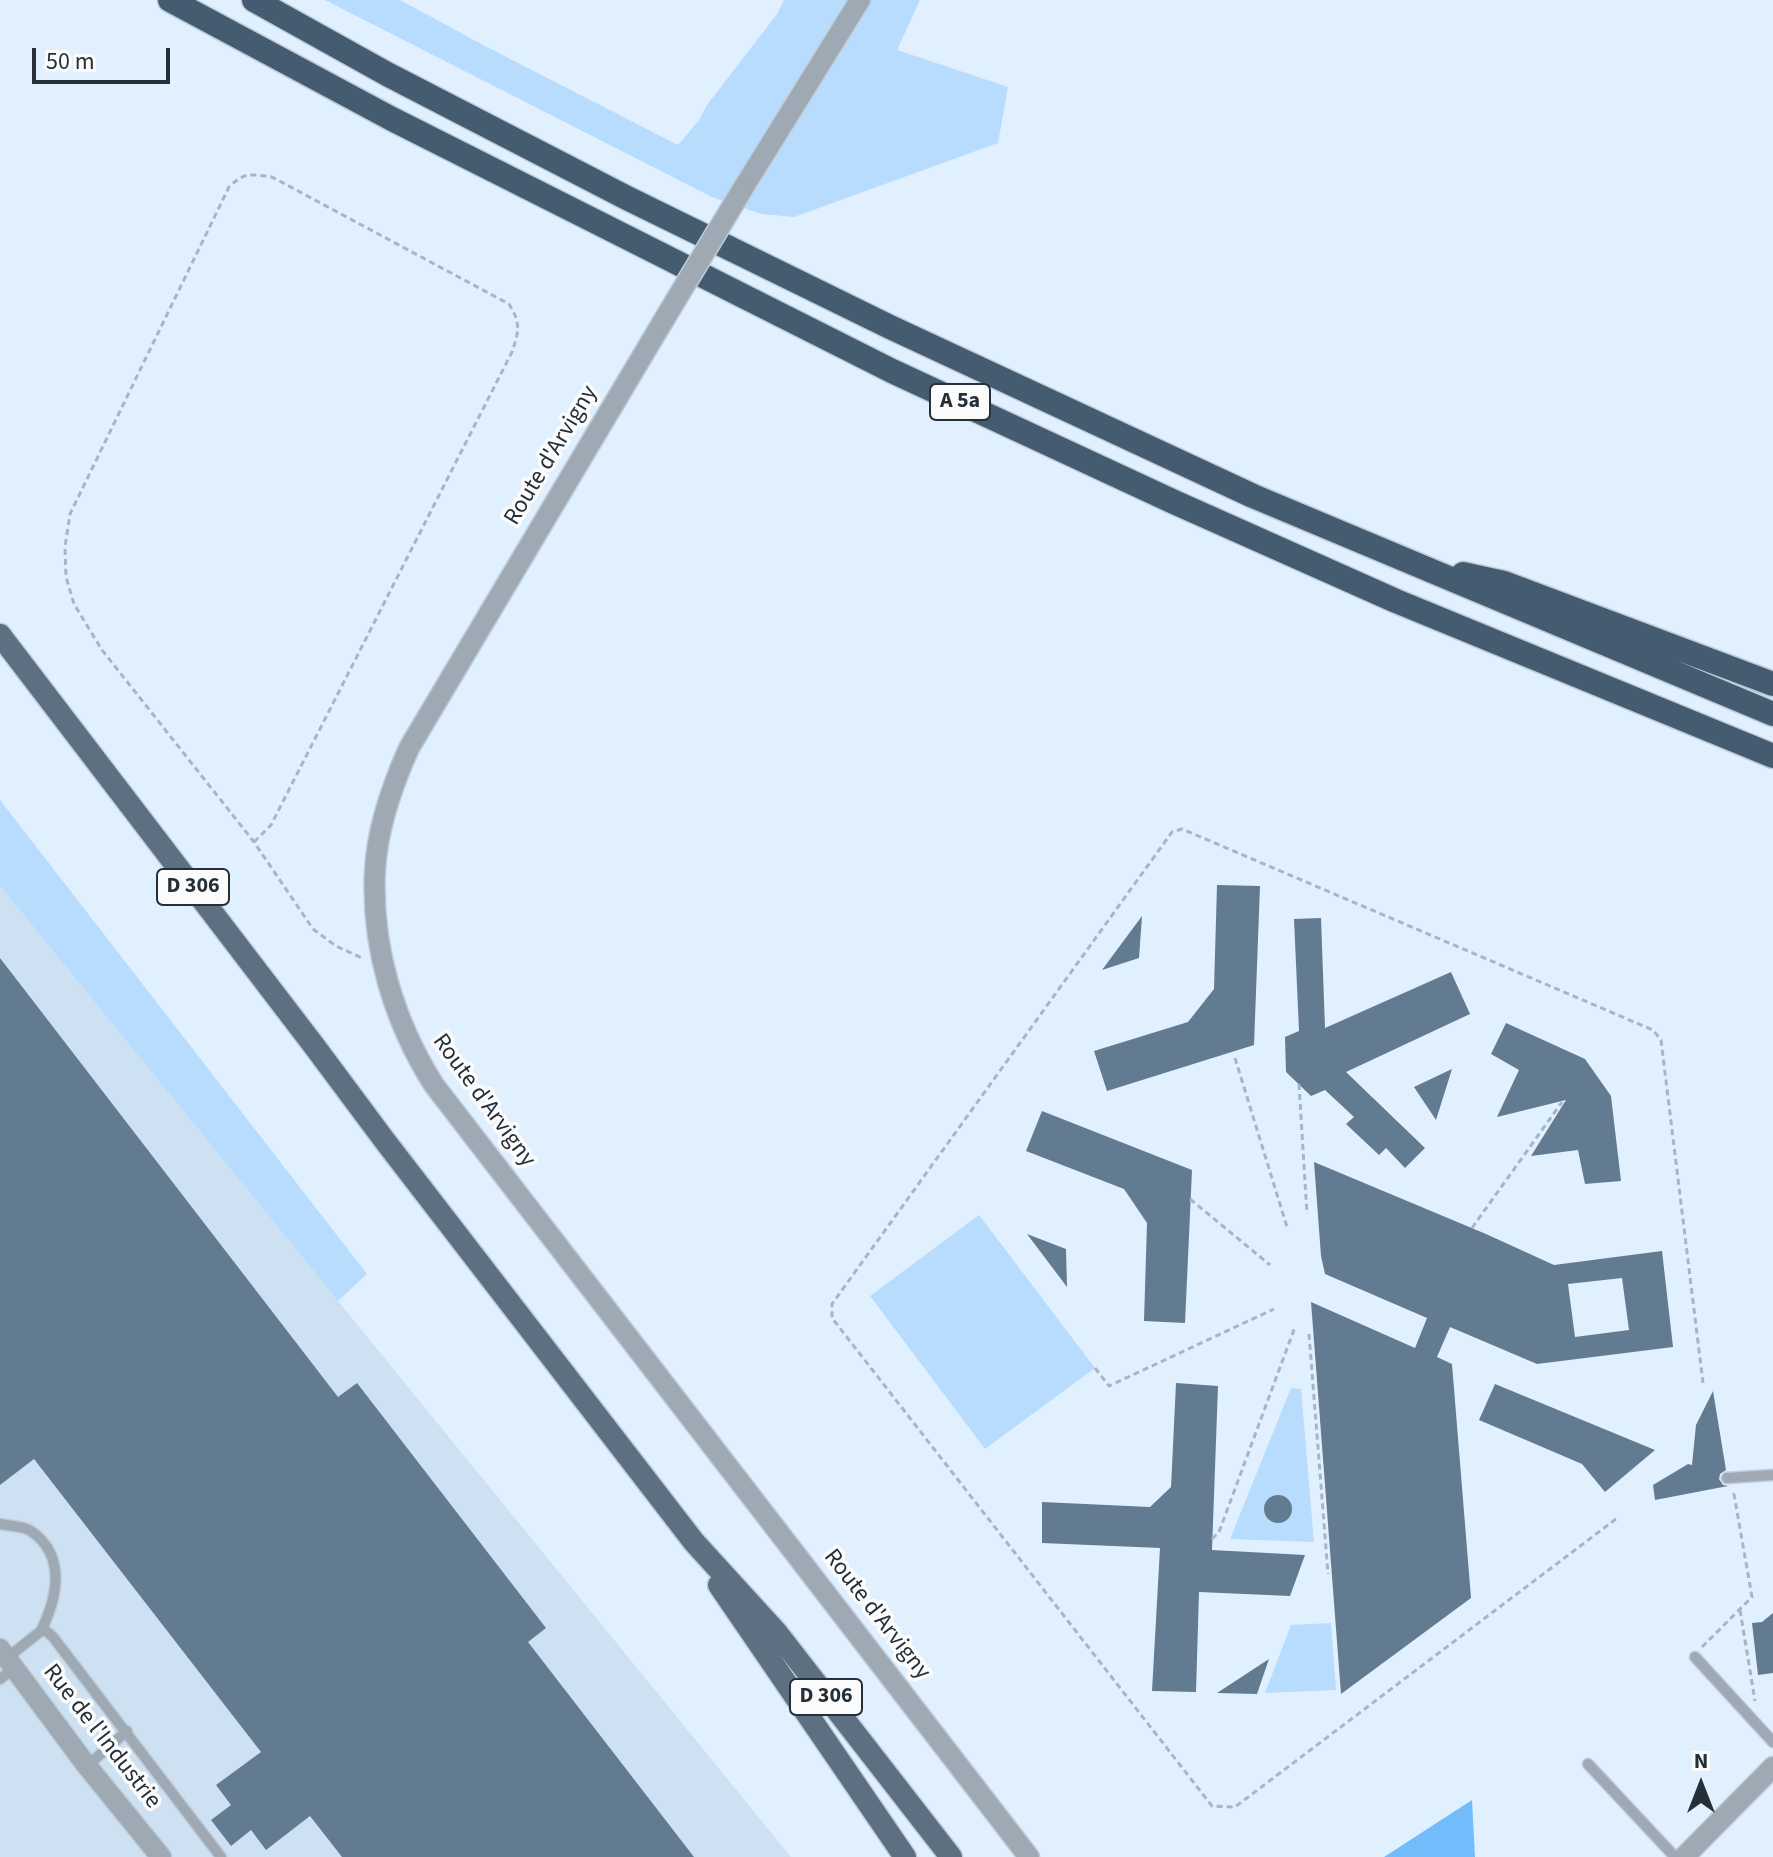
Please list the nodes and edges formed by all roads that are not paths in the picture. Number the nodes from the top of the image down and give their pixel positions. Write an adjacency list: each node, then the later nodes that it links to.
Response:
1 (170, 0): 8 (highway, A 5a)
2 (254, 0): 4 (highway, A 5a)
3 (860, 0): 25 (street, Route d'Arvigny, bridge)
4 (1402, 560): 6 (highway); 7 (highway, A 5a)
5 (0, 635): 12 (main road, D 306)
6 (1773, 684)
7 (1773, 714)
8 (1773, 756)
9 (1773, 1475): 10 (lane)
10 (1727, 1478)
11 (0, 1524): 13 (lane)
12 (694, 1542): 23 (main road, D 306); 24 (main road, D 306)
13 (41, 1631): 15 (lane); 16 (lane)
14 (1695, 1657): 17 (lane)
15 (5, 1663): 19 (street, Rue de l'Industrie)
16 (127, 1731): 19 (lane); 22 (lane)
17 (1773, 1742)
18 (1588, 1764): 26 (lane)
19 (87, 1766): 21 (street, Rue de l'Industrie)
20 (1773, 1767): 27 (street)
21 (161, 1857)
22 (221, 1857)
23 (905, 1857)
24 (951, 1857)
25 (1029, 1857)
26 (1675, 1857)
27 (1684, 1857)

